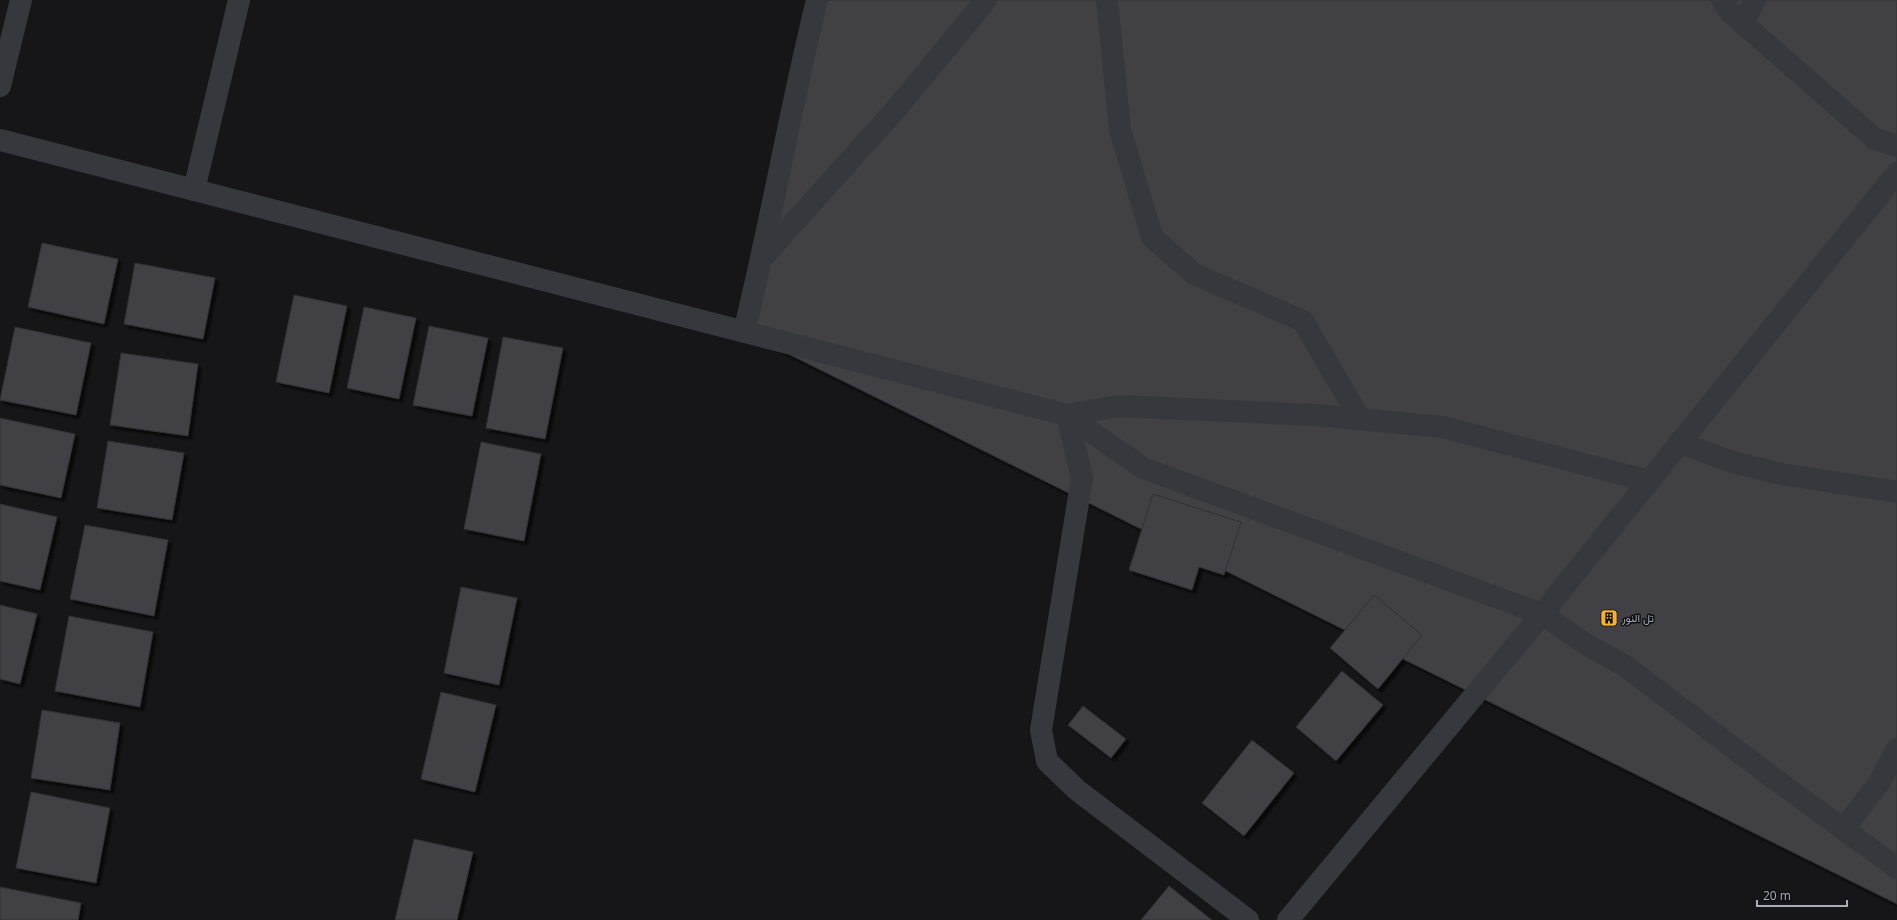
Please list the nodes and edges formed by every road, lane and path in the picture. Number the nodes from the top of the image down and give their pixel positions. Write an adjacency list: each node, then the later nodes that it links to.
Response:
1 (20, 0): 9 (street)
2 (239, 0): 13 (street)
3 (817, 0): 14 (street)
4 (986, 0): 14 (street)
5 (1106, 0): 17 (street)
6 (1722, 0): 8 (street)
7 (1755, 0): 8 (street)
8 (1743, 24): 11 (street)
9 (0, 86)
10 (0, 140): 13 (street)
11 (1897, 146)
12 (1897, 173): 18 (street)
13 (194, 190): 15 (street)
14 (762, 258): 15 (street)
15 (744, 332): 16 (street)
16 (1067, 415): 17 (street); 21 (street); 25 (street)
17 (1360, 419): 19 (street)
18 (1679, 442): 19 (street); 20 (street)
19 (1648, 481): 21 (street)
20 (1897, 492)
21 (1542, 614): 23 (street); 26 (street)
22 (1897, 749): 23 (street)
23 (1844, 828): 24 (street)
24 (1897, 868)
25 (1248, 920)
26 (1288, 920)

